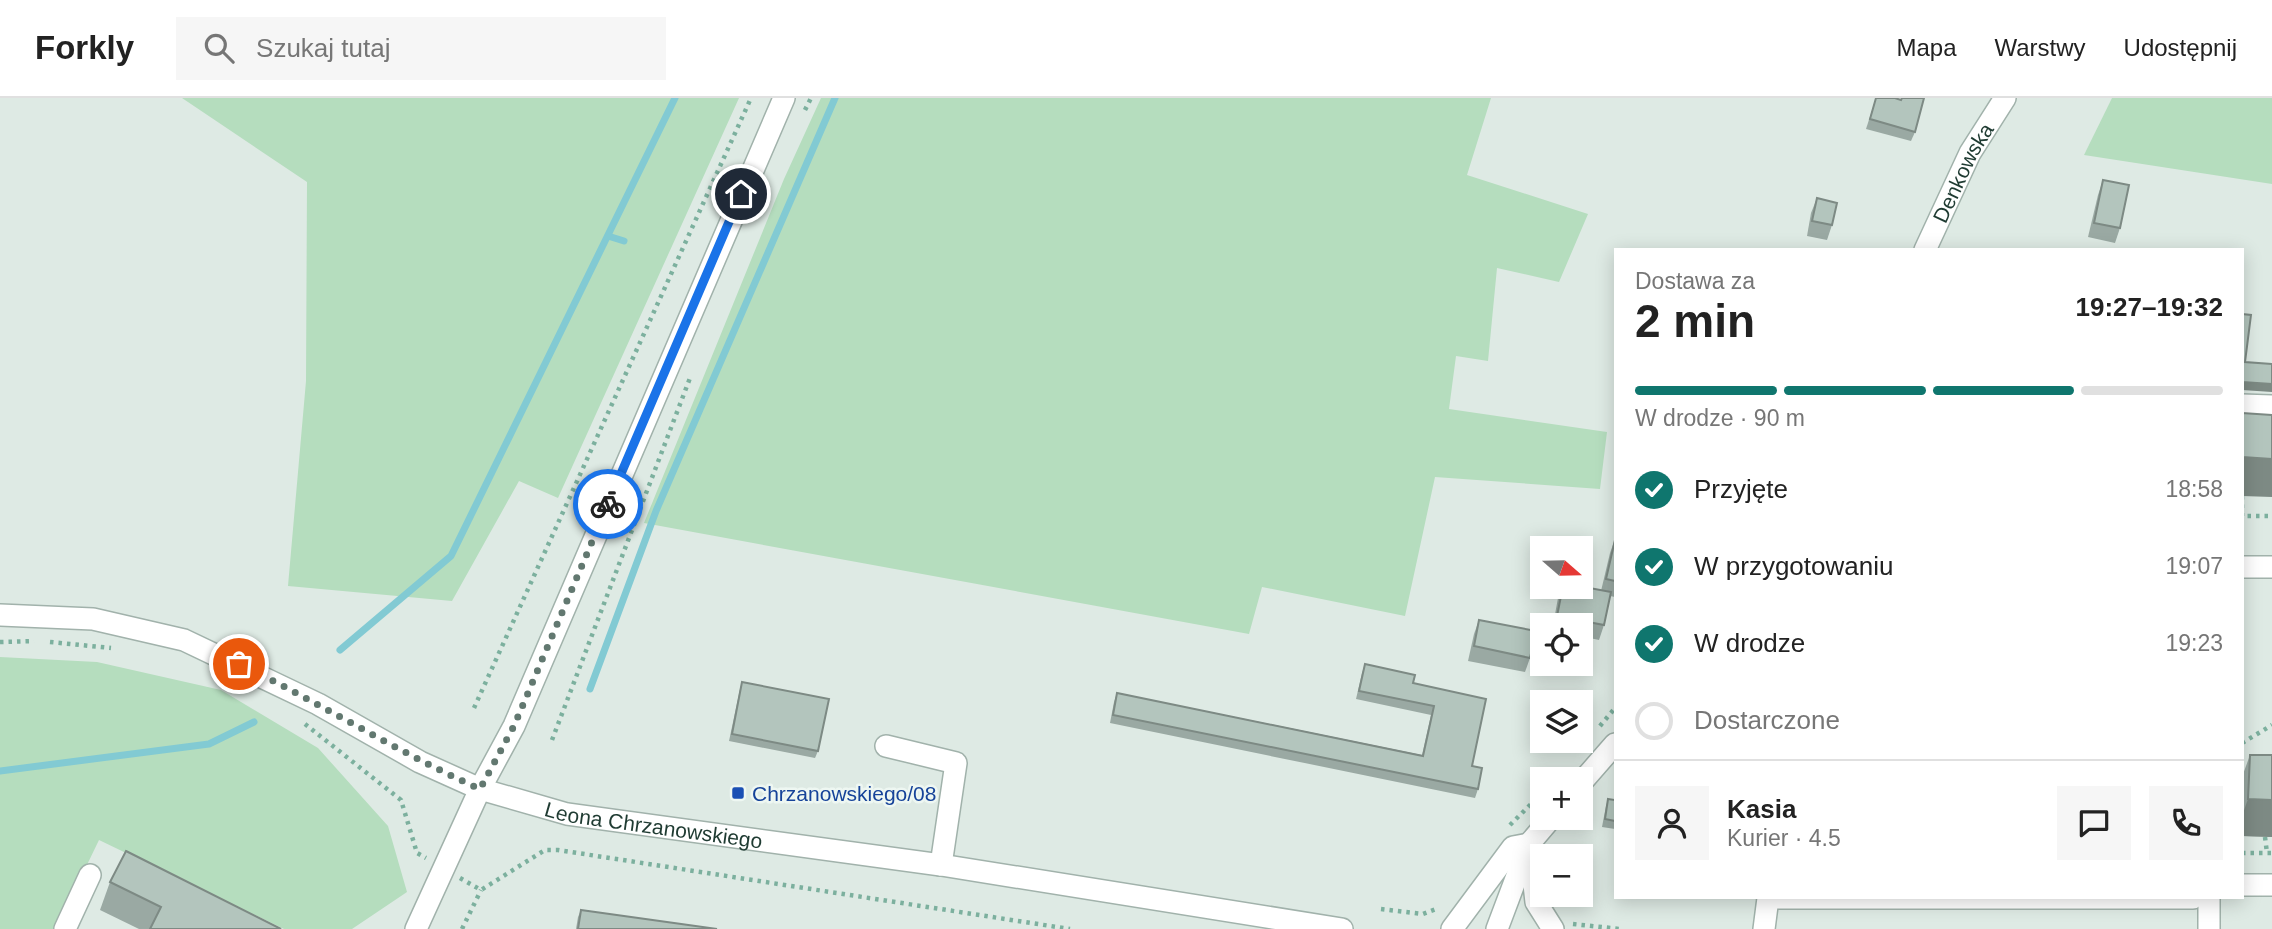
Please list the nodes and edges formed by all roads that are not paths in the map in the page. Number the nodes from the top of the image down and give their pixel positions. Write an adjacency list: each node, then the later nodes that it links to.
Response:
1 (783, 98): 12 (street)
2 (2005, 98): 3 (street, Denkowska)
3 (1926, 248)
4 (2244, 405): 5 (street)
5 (2272, 406)
6 (2244, 567): 7 (street)
7 (2272, 567)
8 (0, 615): 12 (street, Leona Chrzanowskiego)
9 (1614, 745): 11 (street)
10 (886, 747): 15 (street)
11 (1593, 770)
12 (480, 789): 15 (street, Leona Chrzanowskiego); 24 (street)
13 (1541, 830): 14 (street)
14 (1529, 844): 22 (street); 26 (street); 27 (street)
15 (941, 865): 21 (street, Leona Chrzanowskiego)
16 (90, 875): 23 (street)
17 (2244, 885): 18 (street)
18 (2272, 885)
19 (1768, 899): 28 (street)
20 (2209, 899): 29 (street)
21 (1280, 924): 25 (street, Leona Chrzanowskiego)
22 (1560, 926)
23 (65, 929)
24 (416, 929)
25 (1342, 929)
26 (1452, 929)
27 (1497, 929)
28 (1764, 929)
29 (2209, 929)

